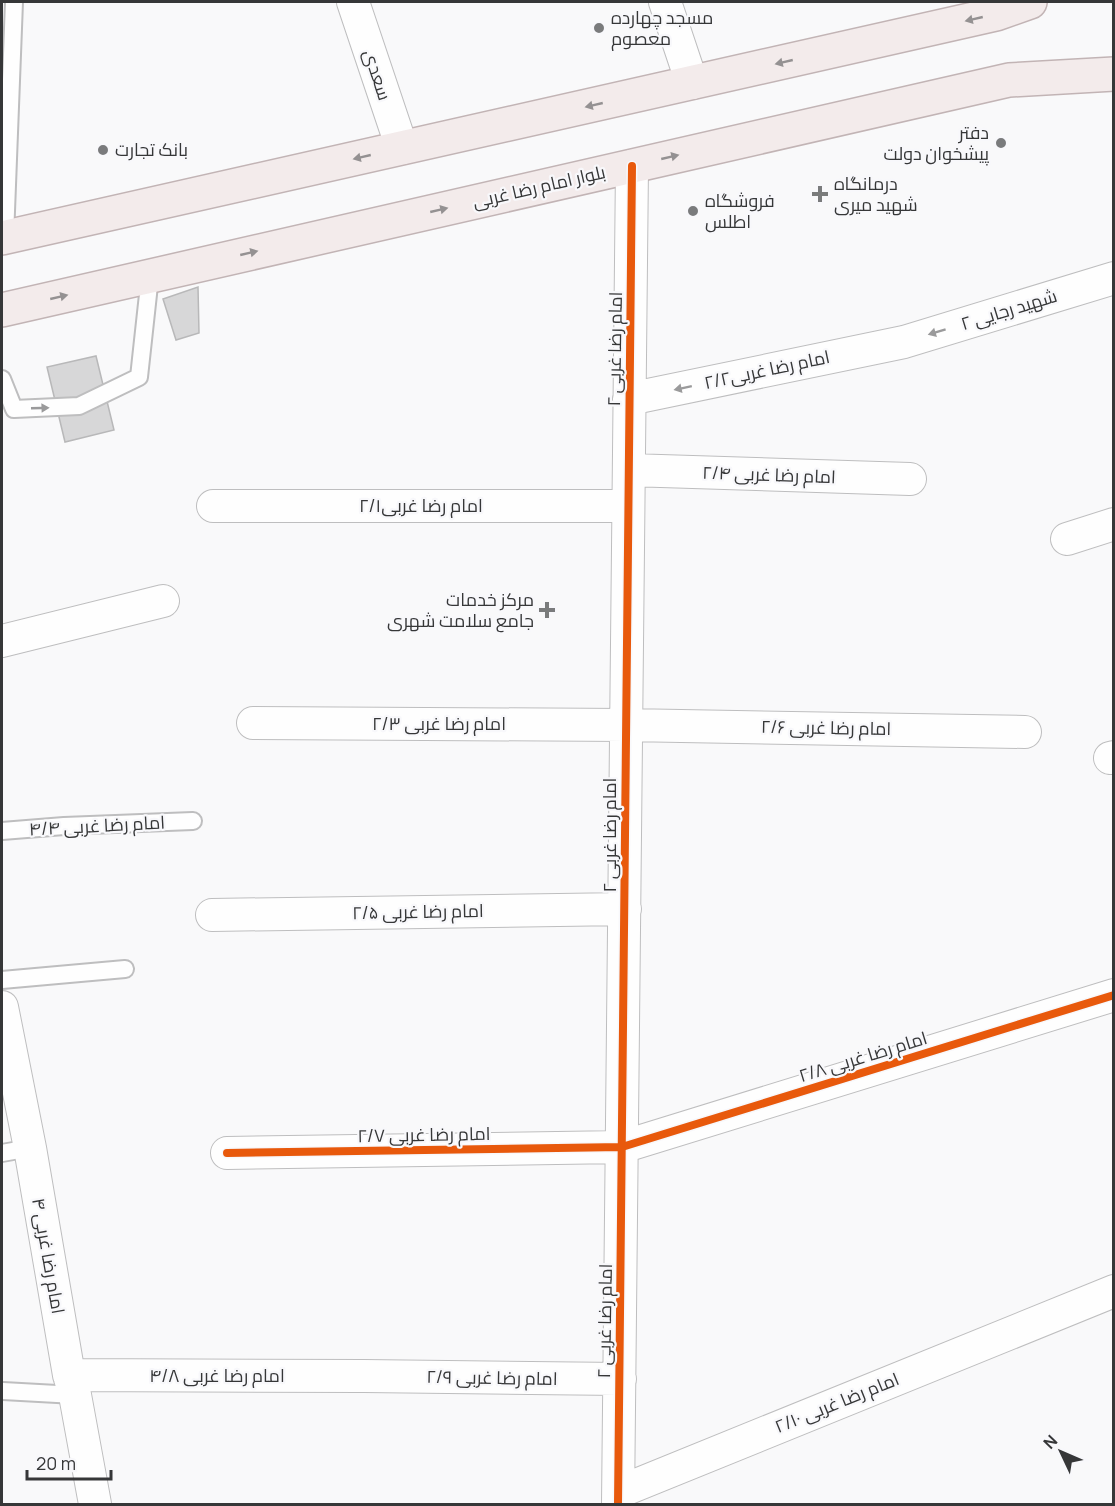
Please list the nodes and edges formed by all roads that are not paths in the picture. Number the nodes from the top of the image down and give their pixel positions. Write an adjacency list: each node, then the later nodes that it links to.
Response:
1 (14, 2): 9 (lane)
2 (353, 2): 7 (street, سعدی)
3 (665, 2): 6 (street)
4 (1030, 2): 6 (main road, one-way to 6)
5 (1113, 74): 8 (main road, بلوار امام رضا غربی, one-way to 5)
6 (692, 83): 7 (main road, one-way to 7)
7 (402, 148): 9 (main road, one-way to 9)
8 (632, 166): 10 (main road, بلوار امام رضا غربی, one-way to 8); 15 (street, امام رضا غربی ۲)
9 (3, 237)
10 (150, 276): 12 (main road, بلوار امام رضا غربی, one-way to 10); 14 (lane, one-way to 10)
11 (1113, 278): 13 (street, شهید رجایی ۲, one-way to 13)
12 (2, 310)
13 (904, 342): 15 (street, امام رضا غربی۲/۲, one-way to 15)
14 (2, 379)
15 (629, 399): 16 (street, امام رضا غربی ۲)
16 (629, 470): 17 (street, امام رضا غربی ۲/۴); 19 (street, امام رضا غربی ۲)
17 (910, 479)
18 (213, 506): 19 (street, امام رضا غربی۲/۱)
19 (628, 506): 25 (street, امام رضا غربی ۲)
20 (1113, 524): 21 (street)
21 (1066, 539)
22 (163, 601): 23 (street)
23 (2, 641)
24 (253, 723): 25 (street, امام رضا غربی ۲/۳)
25 (626, 725): 26 (street, امام رضا غربی ۲/۶); 29 (street, امام رضا غربی ۲)
26 (1025, 732)
27 (193, 821): 28 (lane, امام رضا غربی ۴/۴)
28 (2, 831)
29 (625, 909): 30 (street, امام رضا غربی ۲/۵); 35 (street, امام رضا غربی ۲)
30 (212, 915)
31 (125, 969): 32 (lane)
32 (2, 980)
33 (1113, 995): 35 (street, امام رضا غربی ۲/۸)
34 (2, 1007): 36 (street, امام رضا غربی ۴)
35 (622, 1147): 37 (street, امام رضا غربی ۲/۷); 40 (street, امام رضا غربی ۲)
36 (16, 1151): 41 (street, امام رضا غربی ۴)
37 (227, 1153)
38 (1113, 1291): 43 (street, امام رضا غربی ۲/۱۰)
39 (364, 1376): 40 (street, امام رضا غربی ۲/۹); 41 (street, امام رضا غربی ۴/۸)
40 (620, 1379): 43 (street, امام رضا غربی ۲)
41 (72, 1385): 42 (lane); 44 (street, امام رضا غربی ۴)
42 (3, 1391)
43 (619, 1498)
44 (95, 1504)

